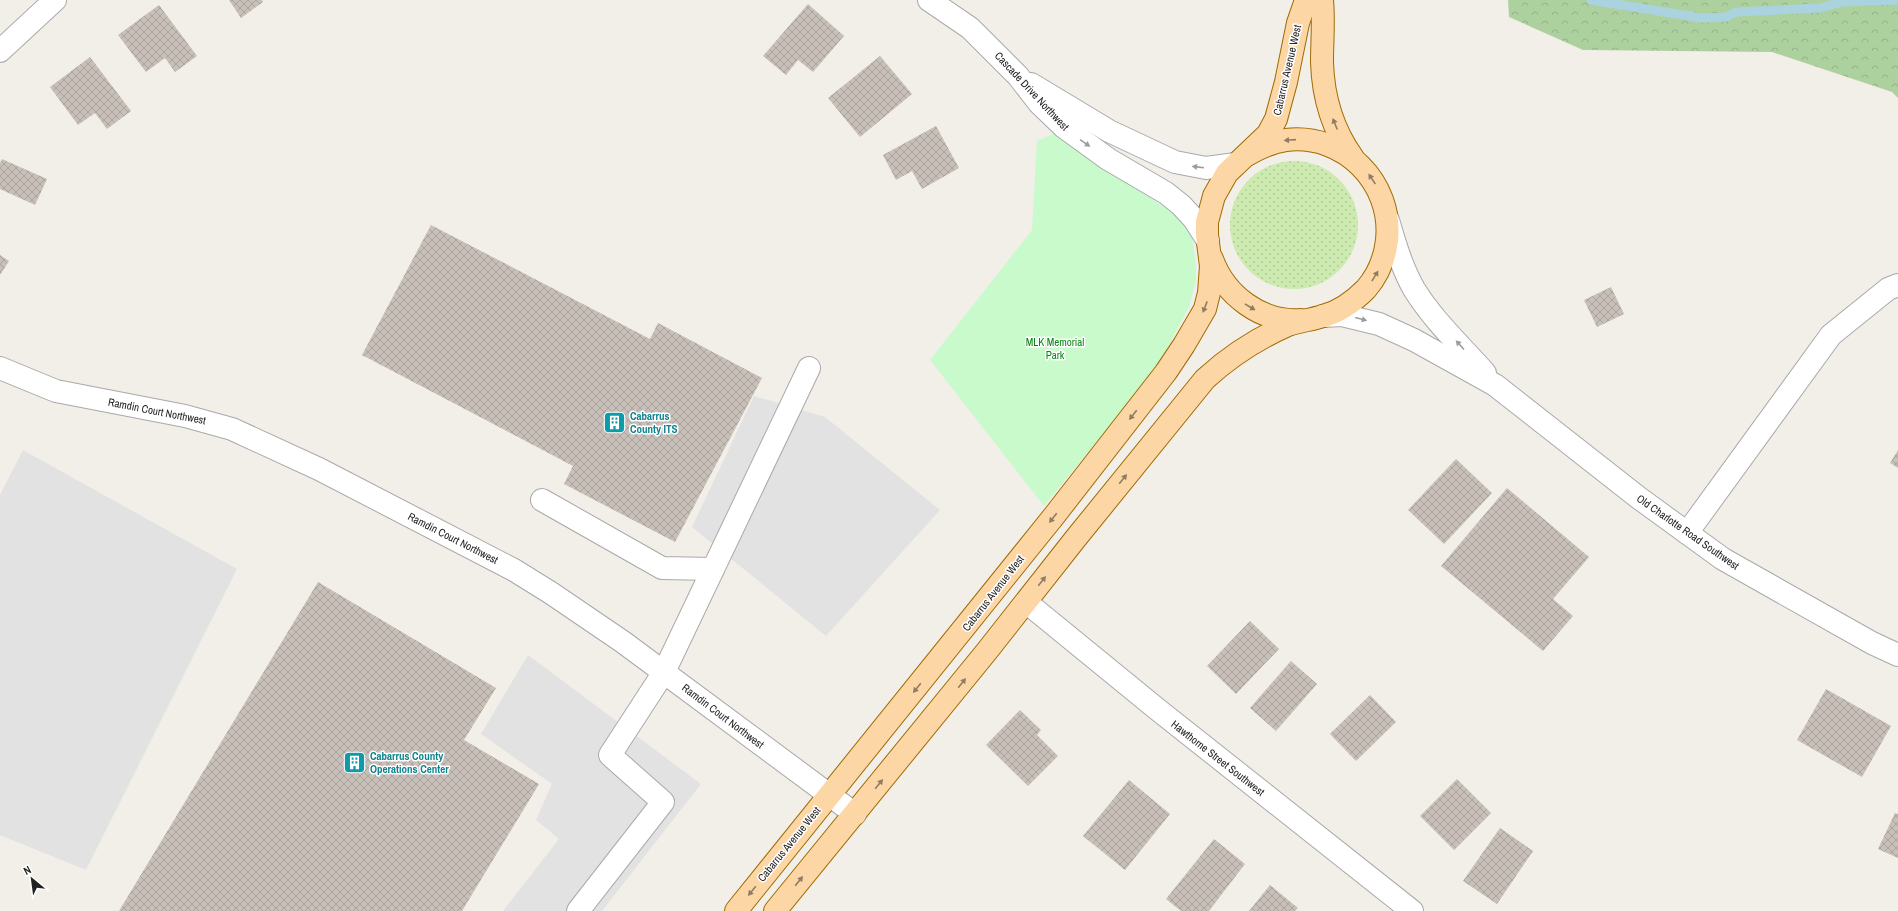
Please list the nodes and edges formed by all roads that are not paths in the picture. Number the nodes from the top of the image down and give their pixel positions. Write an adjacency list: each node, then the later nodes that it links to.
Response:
1 (55, 0): 5 (street)
2 (929, 0): 6 (street, Cascade Drive Northwest)
3 (1306, 0): 8 (main road, Cabarrus Avenue West)
4 (1322, 0): 7 (main road, Cabarrus Avenue West, one-way to 4)
5 (0, 50)
6 (1018, 76): 8 (street, one-way to 6); 10 (street, Cascade Drive Northwest, one-way to 10)
7 (1353, 158): 8 (main road, Cabarrus Avenue West, one-way to 8); 9 (main road, Cabarrus Avenue West, one-way to 7)
8 (1242, 159): 10 (main road, Cabarrus Avenue West)
9 (1384, 205): 12 (main road, Cabarrus Avenue West, one-way to 9); 15 (street, Old Charlotte Road Southwest, one-way to 9)
10 (1209, 248): 12 (main road, Cabarrus Avenue West, one-way to 12); 22 (main road, Cabarrus Avenue West, one-way to 22)
11 (1898, 285): 17 (street)
12 (1316, 318): 15 (street, Old Charlotte Road Southwest, one-way to 15); 19 (main road, Cabarrus Avenue West, one-way to 12)
13 (0, 368): 21 (street, Ramdin Court Northwest)
14 (810, 368): 18 (street)
15 (1495, 385): 17 (street, Old Charlotte Road Southwest)
16 (542, 500): 18 (street)
17 (1687, 533): 20 (street, Old Charlotte Road Southwest)
18 (713, 569): 21 (street)
19 (1026, 602): 23 (main road, Cabarrus Avenue West, one-way to 19); 27 (street, Hawthorne Street Southwest)
20 (1898, 655)
21 (664, 672): 22 (street, Ramdin Court Northwest); 24 (street)
22 (829, 794): 23 (street, Ramdin Court Northwest); 25 (main road, Cabarrus Avenue West, one-way to 25)
23 (855, 814): 26 (main road, Cabarrus Avenue West, one-way to 23)
24 (578, 911)
25 (736, 911)
26 (775, 911)
27 (1412, 911)

